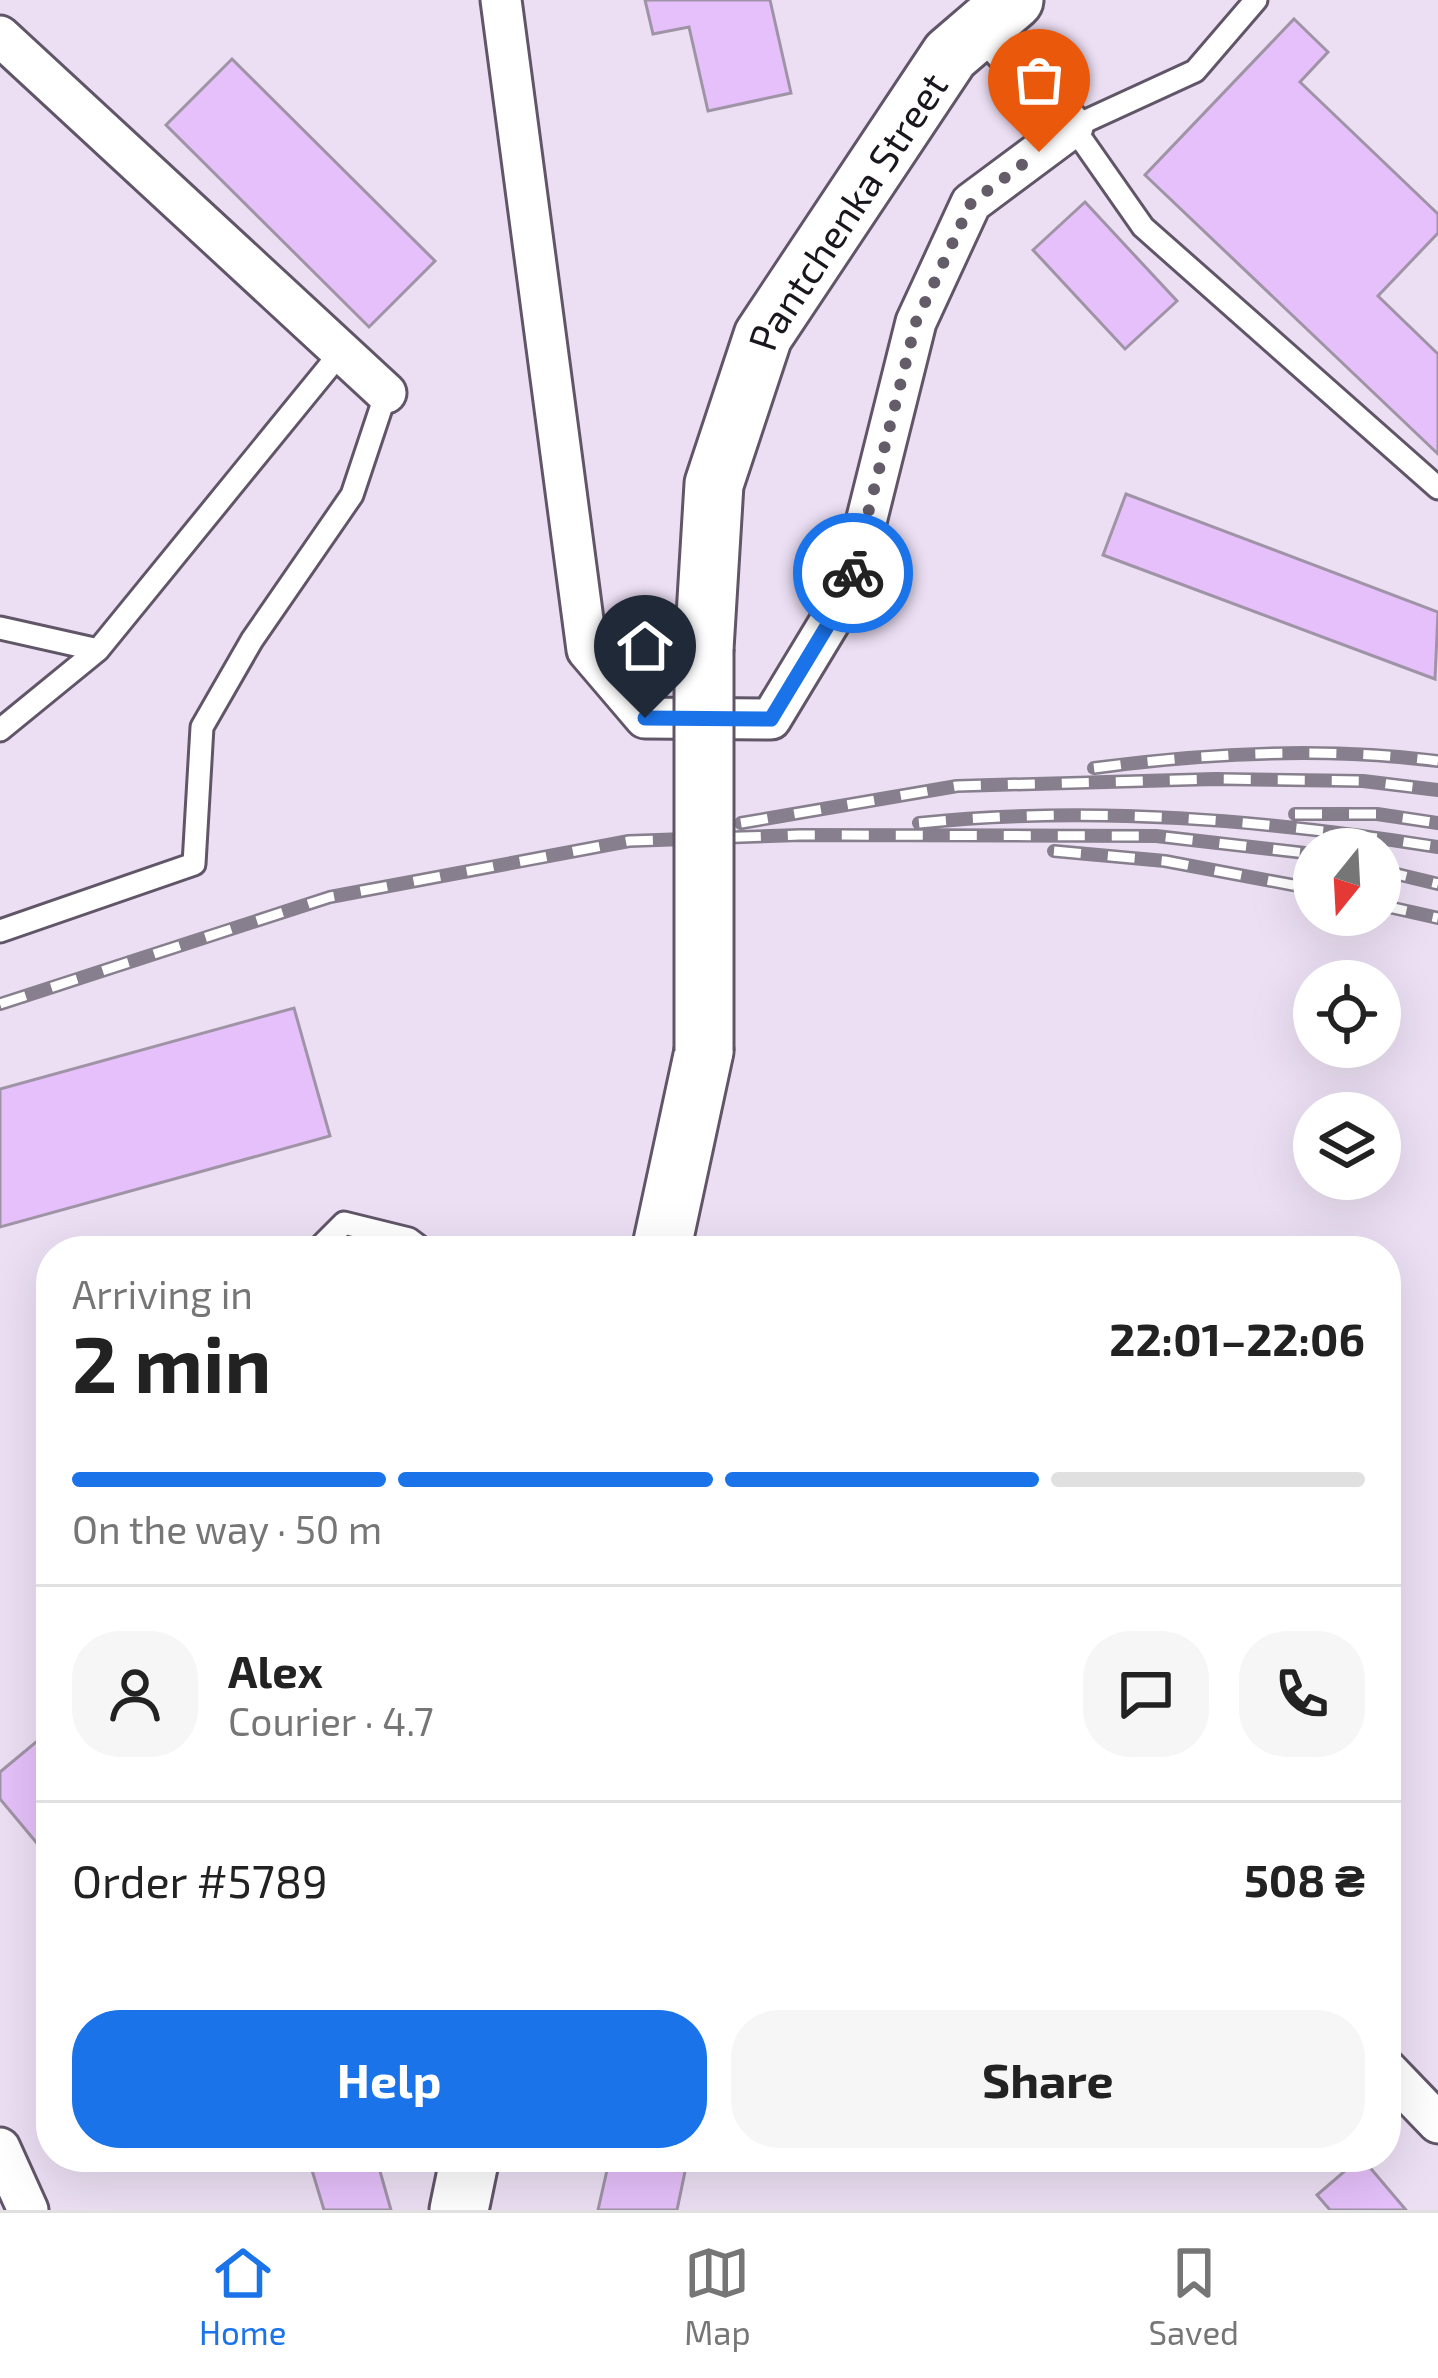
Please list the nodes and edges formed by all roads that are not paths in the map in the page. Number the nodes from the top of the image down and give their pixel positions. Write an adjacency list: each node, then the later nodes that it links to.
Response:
1 (501, 0): 5 (street)
2 (1256, 0): 5 (lane)
3 (999, 14): 5 (street, Pantchenka Street); 15 (street, Pantchenka Street, bridge)
4 (0, 36): 6 (street)
5 (1073, 127): 8 (lane)
6 (341, 352): 7 (street); 10 (lane)
7 (386, 393): 12 (lane)
8 (1438, 488)
9 (0, 628): 10 (lane)
10 (98, 650): 11 (lane)
11 (0, 730)
12 (0, 931)
13 (331, 1236): 14 (lane)
14 (397, 1236)
15 (664, 1236)
16 (1401, 2084): 17 (street)
17 (1438, 2122)
18 (0, 2148): 20 (street)
19 (467, 2172): 21 (street)
20 (28, 2210)
21 (459, 2210)

